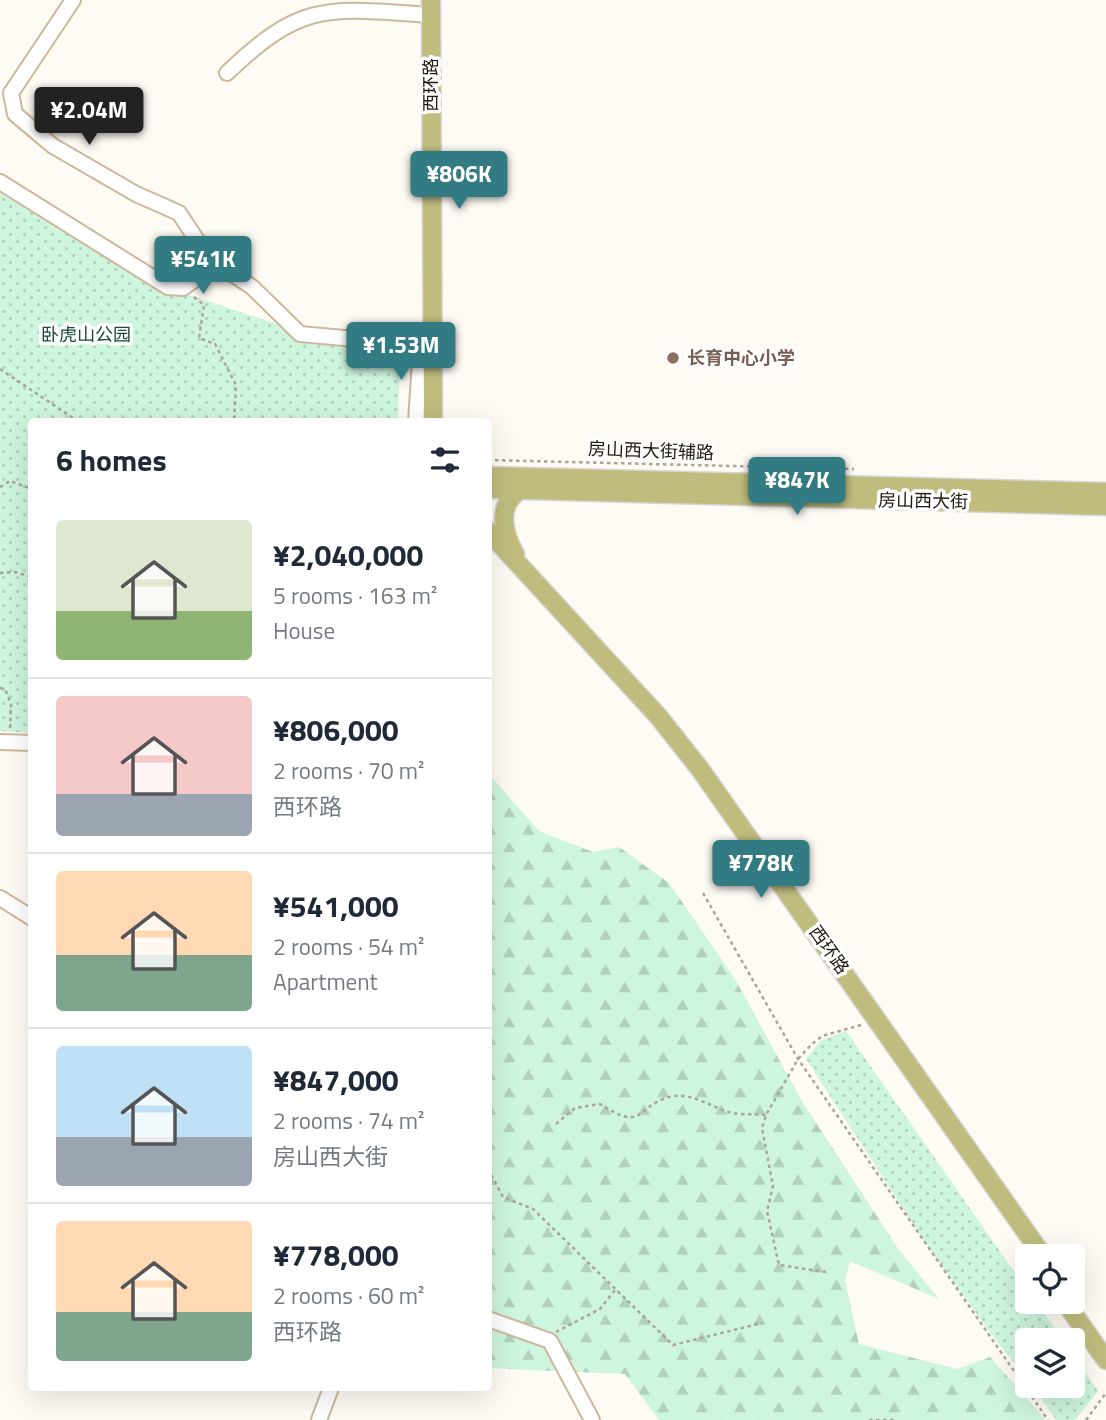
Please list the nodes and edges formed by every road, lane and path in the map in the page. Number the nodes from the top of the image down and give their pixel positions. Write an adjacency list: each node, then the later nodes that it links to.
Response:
1 (73, 0): 5 (street)
2 (433, 5): 3 (street); 7 (main road, 西环路); 13 (main road, 西环路)
3 (228, 73)
4 (0, 182): 6 (street)
5 (214, 266): 6 (street); 7 (street)
6 (183, 288): 10 (path)
7 (427, 339): 11 (street); 12 (main road, 西环路)
8 (0, 369): 9 (path)
9 (73, 418)
10 (234, 418)
11 (417, 418)
12 (433, 418)
13 (441, 418)
14 (492, 460): 15 (path, 房山西大街辅路)
15 (855, 469)
16 (492, 476): 21 (main road, 房山西大街)
17 (0, 487): 18 (path)
18 (28, 488)
19 (492, 489): 20 (main road, 房山西大街)
20 (520, 490): 22 (main road, 房山西大街); 25 (main road)
21 (1106, 492)
22 (1106, 506)
23 (492, 535): 25 (main road, 西环路)
24 (492, 547): 34 (main road, 西环路)
25 (524, 570): 40 (main road, 西环路)
26 (0, 573): 27 (path)
27 (28, 577)
28 (0, 688): 29 (path)
29 (5, 742): 30 (street)
30 (28, 743)
31 (703, 893): 35 (path)
32 (0, 898): 33 (street)
33 (28, 916)
34 (871, 1024): 35 (path); 39 (main road, 西环路)
35 (798, 1059): 36 (path); 56 (path)
36 (766, 1115): 37 (path); 41 (path)
37 (556, 1124)
38 (492, 1177): 42 (path)
39 (1026, 1244)
40 (1035, 1244)
41 (826, 1272)
42 (616, 1289): 46 (path); 47 (path)
43 (1074, 1314): 49 (main road)
44 (1084, 1314): 48 (main road)
45 (492, 1320): 47 (street)
46 (762, 1323)
47 (544, 1339): 53 (street)
48 (1106, 1346)
49 (1106, 1360)
50 (330, 1391): 52 (street)
51 (1106, 1393): 57 (path)
52 (319, 1420)
53 (592, 1420)
54 (869, 1420): 55 (path)
55 (895, 1420)
56 (1048, 1420)
57 (1086, 1420)

